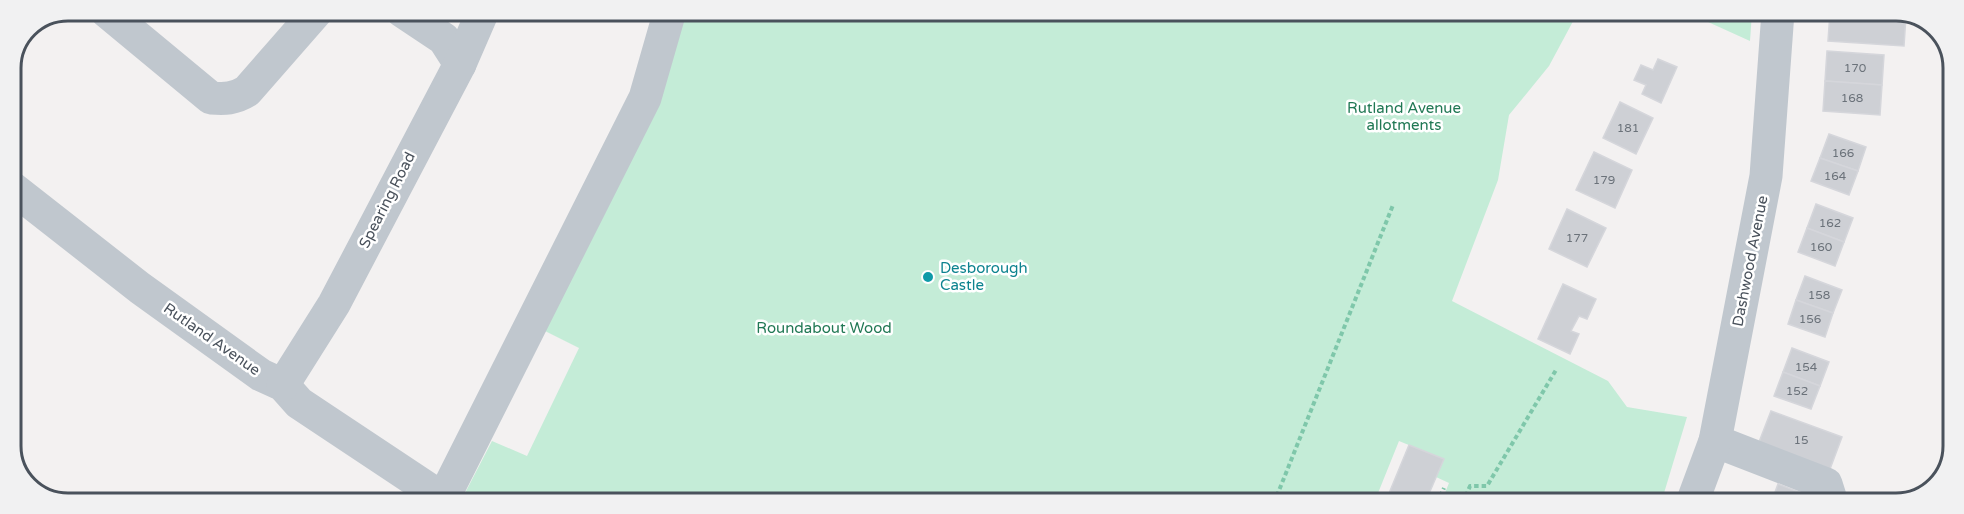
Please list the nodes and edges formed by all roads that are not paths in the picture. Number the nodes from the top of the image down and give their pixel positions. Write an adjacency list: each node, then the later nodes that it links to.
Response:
1 (119, 21): 2 (street)
2 (308, 21)
3 (414, 21): 7 (street)
4 (475, 21): 7 (street, Spearing Road)
5 (667, 21): 12 (street)
6 (1777, 21): 10 (street, Dashwood Avenue)
7 (452, 51): 9 (street, Spearing Road)
8 (21, 195): 9 (street, Rutland Avenue)
9 (283, 385): 11 (street, Rutland Avenue)
10 (1715, 441): 13 (street, Dashwood Avenue); 14 (street)
11 (434, 493)
12 (450, 493)
13 (1696, 493)
14 (1829, 493)

